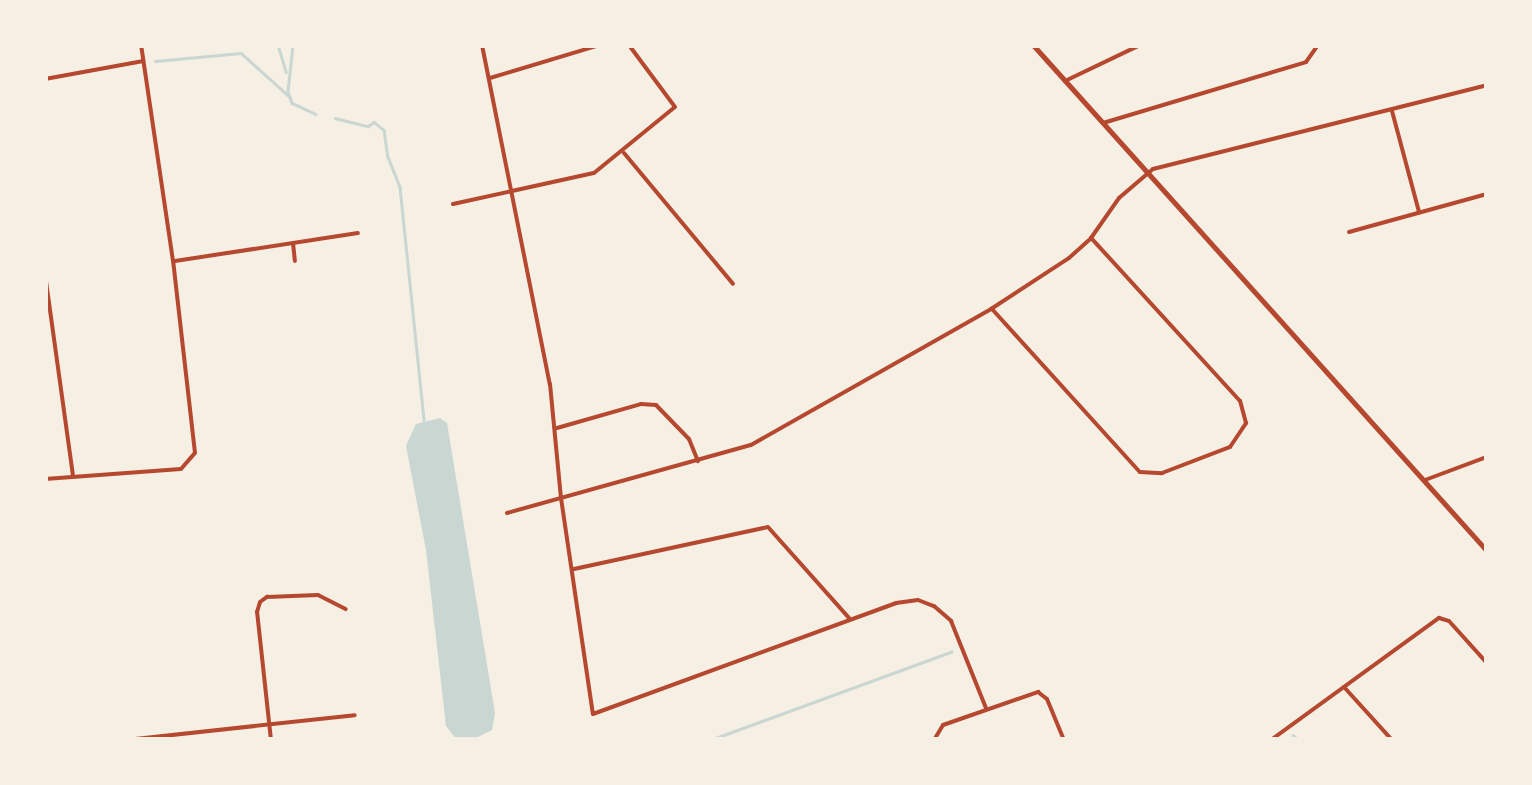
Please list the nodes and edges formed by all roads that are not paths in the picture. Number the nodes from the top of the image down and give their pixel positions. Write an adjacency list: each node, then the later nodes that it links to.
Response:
1 (140, 45): 8 (street)
2 (482, 45): 9 (street)
3 (600, 45): 9 (street)
4 (630, 45): 15 (street)
5 (1033, 45): 11 (street)
6 (1140, 45): 11 (street)
7 (1318, 45): 14 (street)
8 (143, 61): 10 (street); 26 (street)
9 (490, 78): 17 (street)
10 (45, 79)
11 (1065, 81): 14 (street)
12 (1487, 85): 13 (street)
13 (1392, 110): 16 (street); 20 (street)
14 (1102, 124): 16 (street)
15 (624, 153): 17 (street); 28 (street)
16 (1146, 172): 23 (street); 37 (street)
17 (513, 194): 19 (street); 32 (street)
18 (1487, 194): 20 (street)
19 (454, 204)
20 (1419, 212): 21 (street)
21 (1349, 232)
22 (358, 233): 24 (street)
23 (1091, 238): 29 (street); 29 (street)
24 (293, 243): 25 (street); 26 (street)
25 (295, 261)
26 (173, 262): 35 (street)
27 (45, 274): 30 (street)
28 (733, 284)
29 (992, 309): 34 (street)
30 (54, 342): 31 (street); 35 (street)
31 (45, 344)
32 (557, 428): 34 (street); 38 (street)
33 (1487, 457): 37 (street)
34 (698, 461): 38 (street)
35 (74, 476): 36 (street)
36 (45, 479)
37 (1425, 480): 40 (street)
38 (562, 498): 39 (street); 41 (street)
39 (506, 513)
40 (1487, 551)
41 (574, 569): 43 (street); 43 (street)
42 (346, 609): 48 (street)
43 (850, 620): 46 (street)
44 (1487, 663): 45 (street)
45 (1344, 687): 53 (street); 54 (street)
46 (986, 708): 49 (street); 52 (street)
47 (355, 714): 48 (street)
48 (270, 727): 50 (street); 51 (street)
49 (934, 736)
50 (126, 740)
51 (271, 740)
52 (1064, 740)
53 (1271, 740)
54 (1392, 740)

